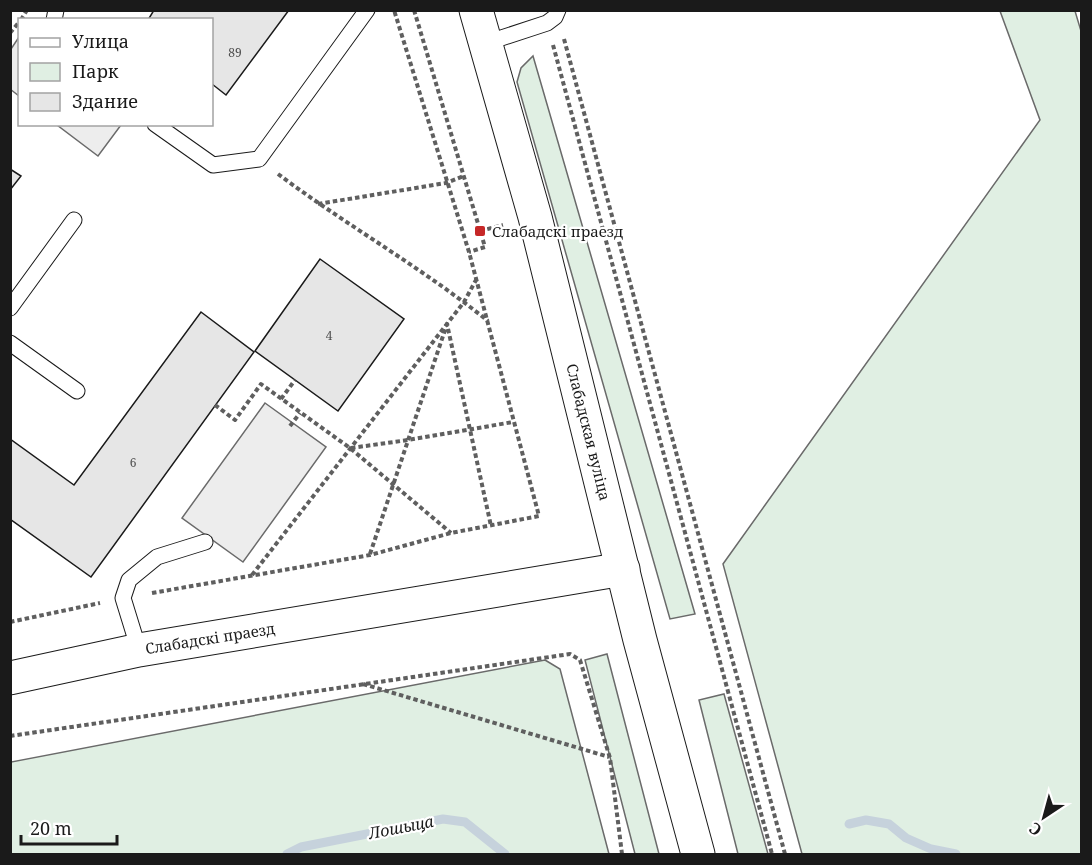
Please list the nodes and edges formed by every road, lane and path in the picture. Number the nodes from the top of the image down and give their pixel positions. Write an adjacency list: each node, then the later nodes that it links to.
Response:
1 (367, 10): 8 (lane)
2 (394, 10): 10 (path)
3 (414, 10): 9 (path)
4 (476, 10): 6 (main road, Слабадская вуліца)
5 (554, 16): 6 (lane); 46 (path); 47 (path)
6 (486, 43): 35 (main road, Слабадская вуліца)
7 (158, 126): 8 (lane)
8 (259, 159): 11 (path)
9 (464, 176): 10 (path); 13 (path)
10 (446, 183): 11 (path); 13 (path)
11 (318, 204): 15 (path)
12 (74, 220): 16 (lane)
13 (469, 252): 14 (path)
14 (476, 279): 15 (path); 17 (path)
15 (464, 302): 17 (path); 18 (path)
16 (10, 308)
17 (488, 321): 25 (path)
18 (447, 324): 27 (path); 28 (path); 29 (path)
19 (10, 343): 21 (lane)
20 (295, 380): 22 (path)
21 (77, 391)
22 (281, 399): 23 (path); 24 (path)
23 (215, 405)
24 (300, 412): 26 (path); 29 (path)
25 (513, 422): 27 (path); 31 (path)
26 (290, 426)
27 (470, 429): 28 (path); 31 (path)
28 (408, 440): 29 (path); 30 (path)
29 (350, 448): 30 (path); 36 (path)
30 (393, 484): 32 (path); 34 (path)
31 (491, 526): 32 (path)
32 (451, 533): 34 (path)
33 (205, 542): 37 (lane)
34 (370, 555): 36 (path)
35 (623, 569): 39 (main road, Слабадскі праезд); 45 (main road, Слабадская вуліца)
36 (251, 576): 37 (path)
37 (123, 598): 38 (path); 39 (lane)
38 (10, 622)
39 (139, 650): 40 (main road, Слабадскі праезд)
40 (10, 678)
41 (363, 684): 42 (path); 43 (path); 43 (path)
42 (10, 736)
43 (610, 758): 44 (path)
44 (622, 855)
45 (699, 855)
46 (772, 855)
47 (786, 855)

